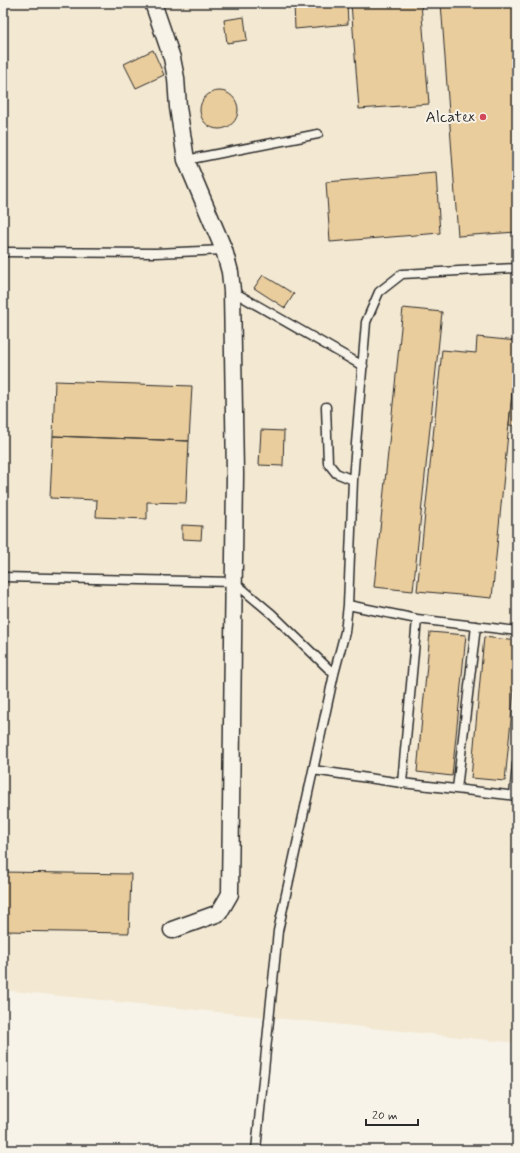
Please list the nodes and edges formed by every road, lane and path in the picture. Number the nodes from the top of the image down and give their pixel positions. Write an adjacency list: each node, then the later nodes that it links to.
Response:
1 (153, 3): 3 (street)
2 (318, 134): 3 (lane)
3 (186, 160): 4 (street)
4 (224, 250): 5 (lane); 7 (street)
5 (3, 252)
6 (517, 268): 8 (lane)
7 (232, 291): 8 (lane); 12 (street)
8 (363, 366): 10 (lane)
9 (326, 407): 10 (lane)
10 (353, 480): 13 (lane)
11 (3, 577): 12 (lane)
12 (234, 582): 17 (lane); 23 (street)
13 (348, 605): 14 (lane); 17 (lane)
14 (417, 619): 15 (lane); 20 (lane)
15 (476, 626): 16 (lane); 21 (lane)
16 (517, 631)
17 (334, 674): 19 (lane)
18 (517, 764): 22 (lane)
19 (313, 770): 20 (lane); 24 (lane)
20 (402, 782): 21 (lane)
21 (457, 789): 22 (lane)
22 (515, 796)
23 (172, 930)
24 (256, 1150)

